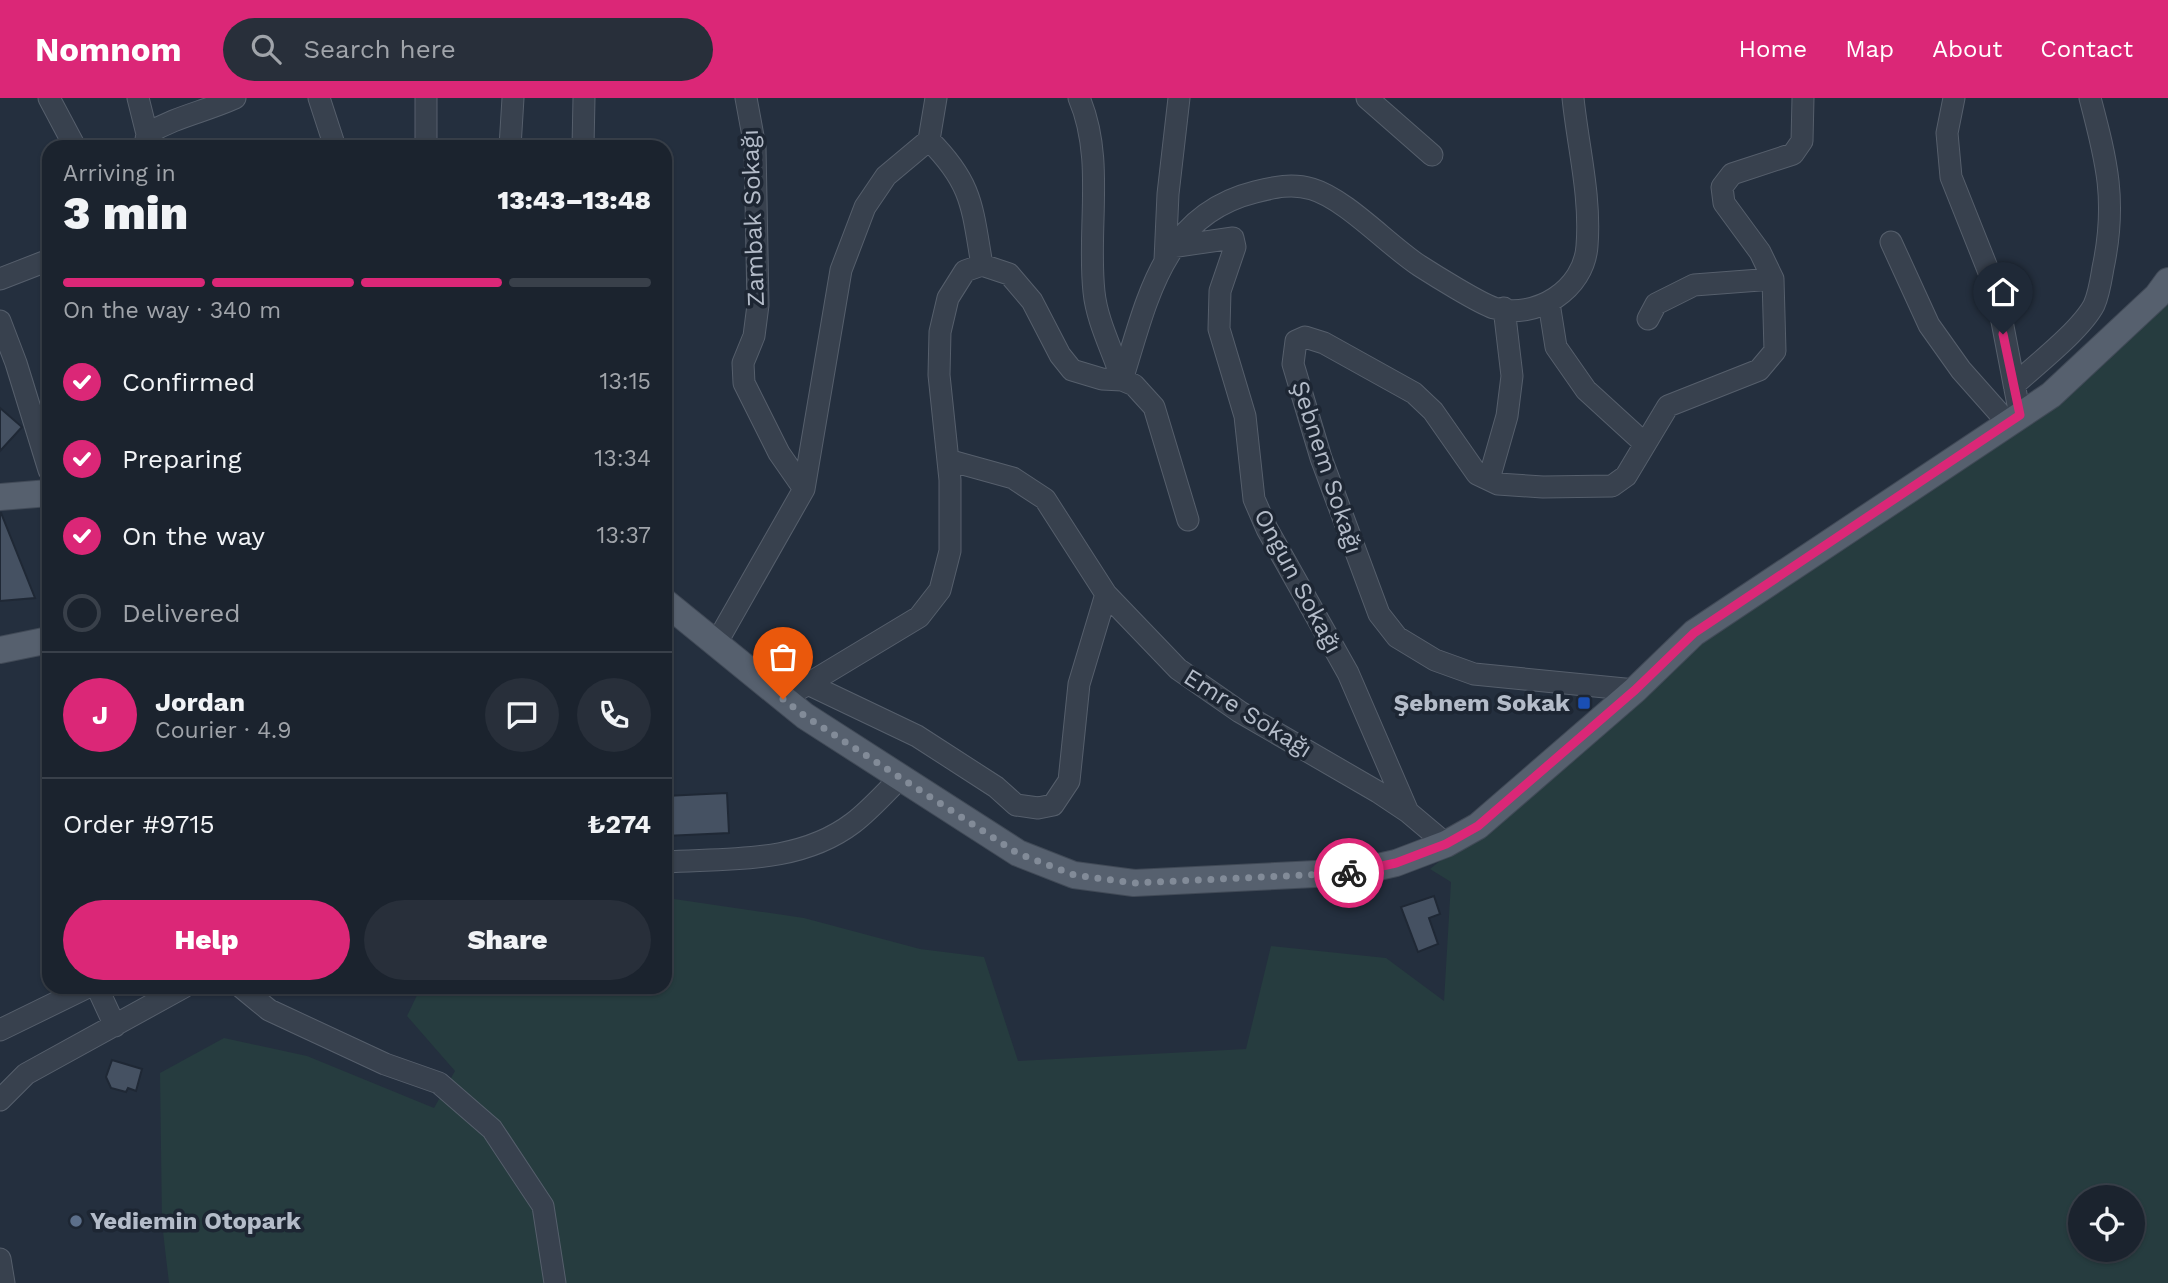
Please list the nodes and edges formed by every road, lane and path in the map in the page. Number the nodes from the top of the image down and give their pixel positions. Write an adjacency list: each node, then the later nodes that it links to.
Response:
1 (49, 98): 17 (street)
2 (138, 98): 18 (street)
3 (234, 98): 19 (street)
4 (319, 98): 20 (street)
5 (426, 98): 21 (street)
6 (513, 98): 22 (street)
7 (584, 98): 23 (street)
8 (746, 98): 44 (street, Zambak Sokağı)
9 (936, 98): 24 (street)
10 (1079, 98): 37 (street)
11 (1179, 98): 27 (street)
12 (1367, 98): 25 (street)
13 (1573, 98): 33 (street)
14 (1802, 98): 31 (street)
15 (1954, 98): 38 (street)
16 (2090, 98): 38 (street)
17 (71, 140)
18 (146, 140)
19 (147, 140)
20 (333, 140)
21 (426, 140)
22 (510, 140)
23 (583, 140)
24 (929, 140): 29 (street); 44 (street)
25 (1432, 155)
26 (1891, 242): 39 (street)
27 (1168, 254): 34 (street); 37 (street); 57 (street, Ongun Sokağı)
28 (42, 263): 30 (street)
29 (982, 265): 37 (street); 42 (street)
30 (0, 279)
31 (1773, 279): 35 (street); 40 (street)
32 (2168, 281): 39 (main road)
33 (1549, 303): 34 (street); 40 (street)
34 (1504, 308): 43 (street)
35 (1648, 319)
36 (0, 321): 41 (street)
37 (1122, 380): 47 (street)
38 (2014, 385): 39 (street)
39 (2014, 419): 54 (main road)
40 (1644, 443): 43 (street)
41 (42, 447)
42 (948, 460): 48 (street, Emre Sokağı); 53 (street)
43 (1489, 479): 54 (street, Şebnem Sokağı)
44 (804, 489): 51 (street)
45 (42, 494): 46 (main road)
46 (0, 498)
47 (1188, 520)
48 (1106, 594): 53 (street); 57 (street, Emre Sokağı)
49 (672, 607): 51 (main road)
50 (42, 641): 52 (main road)
51 (717, 642): 55 (main road)
52 (0, 650)
53 (808, 684): 55 (street)
54 (1635, 690): 58 (main road)
55 (783, 699): 56 (main road)
56 (900, 778): 58 (main road); 59 (street)
57 (1408, 812): 58 (street, Emre Sokağı)
58 (1446, 844)
59 (672, 862)
60 (74, 994): 65 (street)
61 (100, 994): 64 (street)
62 (172, 994): 64 (street)
63 (250, 994): 70 (street)
64 (115, 1026): 66 (street)
65 (0, 1030)
66 (9, 1082): 67 (street)
67 (0, 1100)
68 (0, 1259): 69 (street)
69 (4, 1283)
70 (555, 1283)

